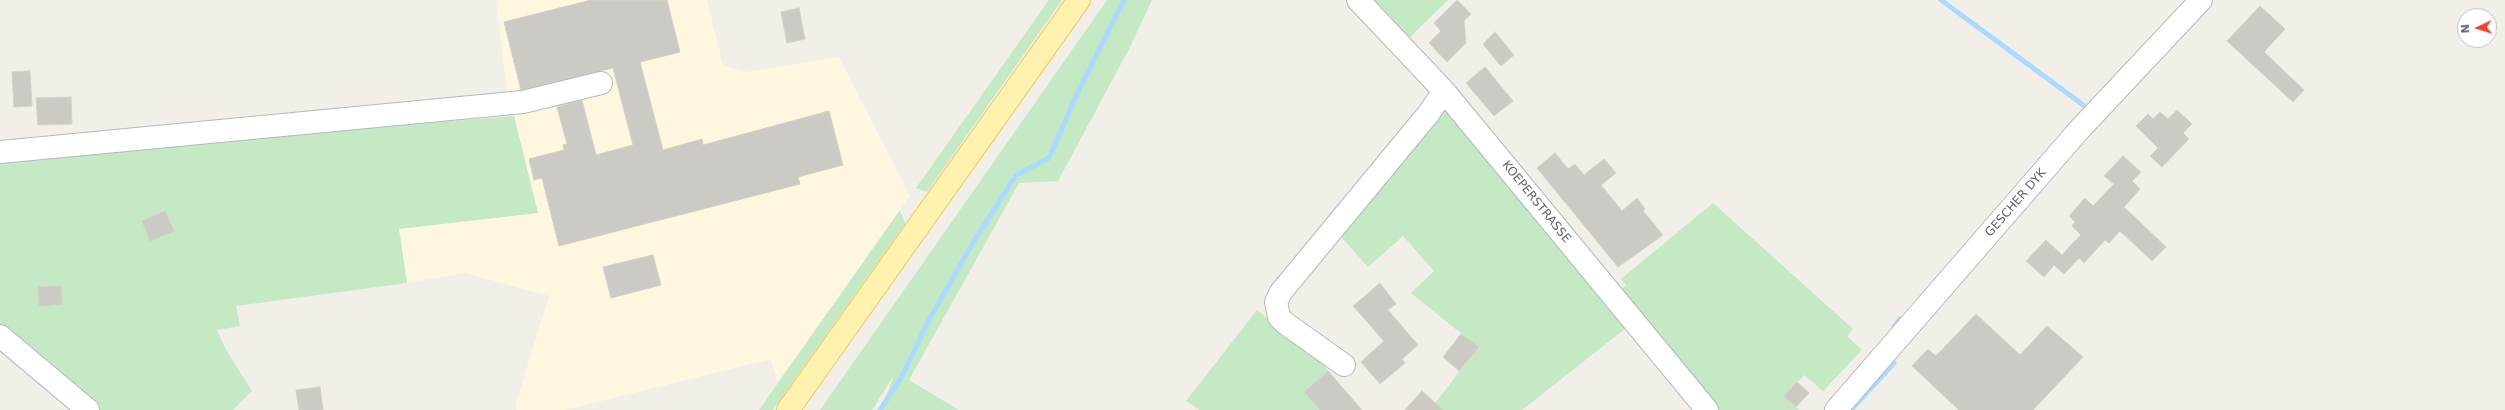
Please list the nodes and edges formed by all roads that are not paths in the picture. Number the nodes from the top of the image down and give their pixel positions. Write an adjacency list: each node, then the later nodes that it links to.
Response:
1 (1079, 0): 10 (main road)
2 (1358, 0): 5 (street, KOEPERSTRASSE)
3 (2201, 0): 12 (street, GESCHER DYK)
4 (601, 83): 6 (street)
5 (1444, 91): 8 (street); 11 (street, KOEPERSTRASSE)
6 (0, 152)
7 (0, 336): 9 (street)
8 (1344, 365)
9 (88, 410)
10 (788, 410)
11 (1707, 410)
12 (1836, 410)

